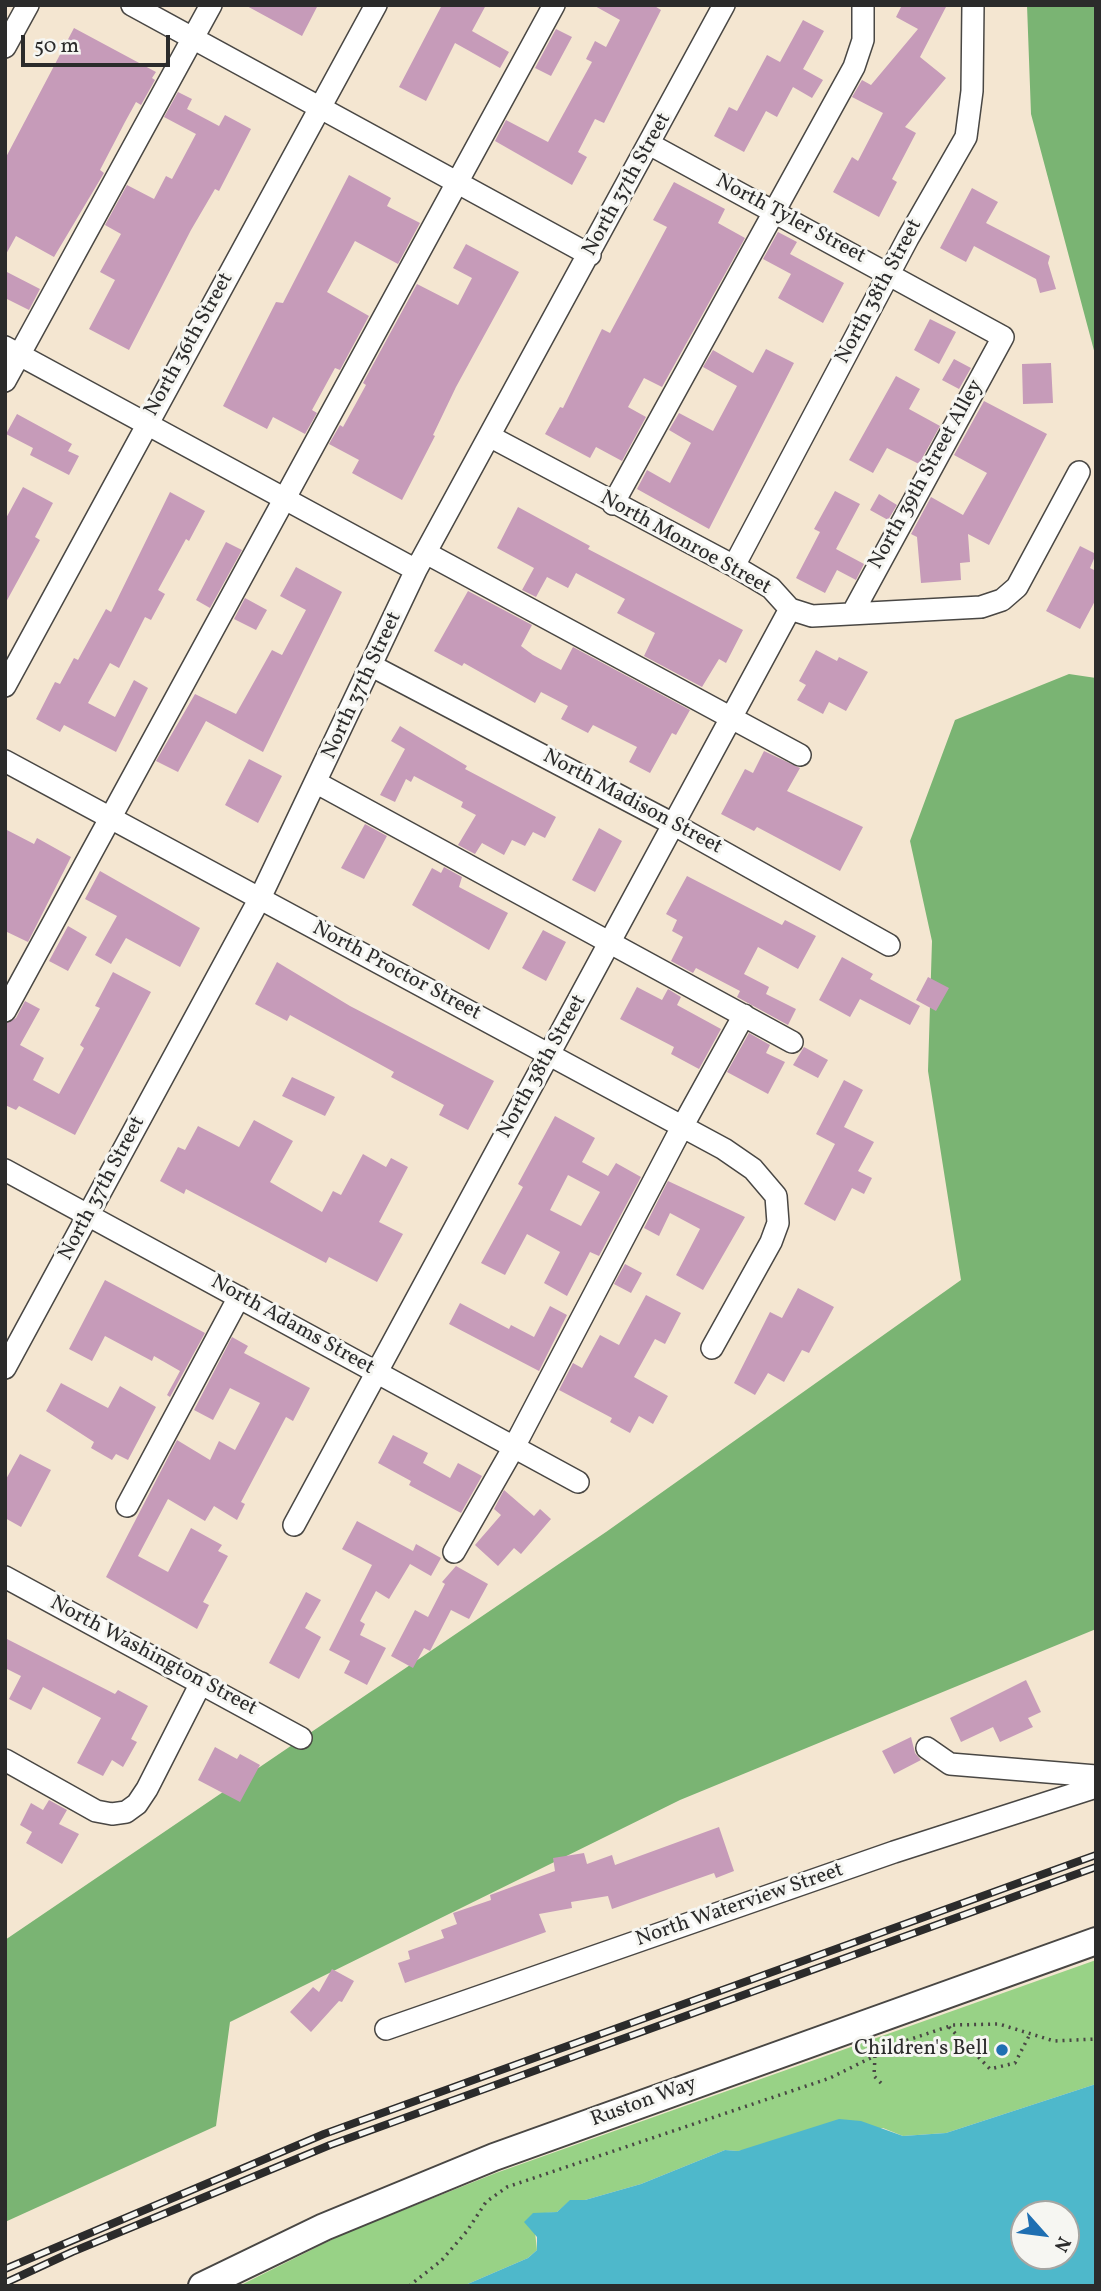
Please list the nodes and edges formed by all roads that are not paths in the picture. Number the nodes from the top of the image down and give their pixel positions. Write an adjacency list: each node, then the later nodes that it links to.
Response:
1 (28, 5): 10 (street)
2 (132, 5): 9 (street)
3 (211, 5): 9 (street)
4 (376, 5): 11 (street, North 36th Street)
5 (554, 5): 13 (street)
6 (724, 5): 12 (street, North 37th Street)
7 (863, 5): 14 (street)
8 (973, 5): 16 (street, North 38th Street)
9 (193, 39): 11 (street); 18 (street)
10 (5, 47)
11 (319, 109): 13 (street); 20 (street, North 36th Street)
12 (651, 145): 14 (street, North Tyler Street); 15 (street, North 37th Street)
13 (457, 183): 15 (street); 23 (street)
14 (774, 210): 16 (street, North Tyler Street); 24 (street)
15 (590, 255): 21 (street, North 37th Street)
16 (889, 274): 17 (street, North Tyler Street); 26 (street, North 38th Street)
17 (1003, 337): 28 (street, North 39th Street Alley)
18 (12, 351): 19 (street); 20 (street)
19 (5, 381)
20 (147, 425): 23 (street); 30 (street, North 36th Street)
21 (491, 438): 24 (street, North Monroe Street); 25 (street, North 37th Street)
22 (1079, 472): 28 (street, North Monroe Street)
23 (284, 500): 25 (street); 35 (street)
24 (613, 504): 26 (street, North Monroe Street)
25 (421, 562): 29 (street, North 37th Street); 31 (street)
26 (734, 566): 27 (street, North Monroe Street)
27 (790, 609): 28 (street, North Monroe Street); 31 (street, North 38th Street)
28 (852, 614)
29 (372, 666): 34 (street, North 37th Street); 36 (street, North Madison Street)
30 (5, 686)
31 (732, 717): 32 (street); 36 (street, North 38th Street)
32 (800, 755)
33 (5, 761): 35 (street, North Proctor Street)
34 (317, 783): 37 (street, North 37th Street); 38 (street)
35 (111, 818): 37 (street, North Proctor Street); 40 (street)
36 (673, 824): 38 (street, North 38th Street); 39 (street, North Madison Street)
37 (260, 898): 43 (street, North Proctor Street); 46 (street, North 37th Street)
38 (612, 942): 41 (street); 43 (street, North 38th Street)
39 (889, 945)
40 (5, 1011)
41 (744, 1016): 42 (street); 44 (street)
42 (792, 1042)
43 (550, 1055): 44 (street, North Proctor Street); 50 (street, North 38th Street)
44 (682, 1127): 48 (street, North Proctor Street); 51 (street)
45 (5, 1170): 46 (street, North Adams Street)
46 (89, 1215): 47 (street, North Adams Street); 49 (street, North 37th Street)
47 (239, 1297): 50 (street, North Adams Street); 53 (street)
48 (712, 1348)
49 (5, 1368)
50 (377, 1372): 51 (street, North Adams Street); 54 (street, North 38th Street)
51 (514, 1447): 52 (street, North Adams Street); 55 (street)
52 (578, 1482)
53 (127, 1506)
54 (294, 1525)
55 (454, 1552)
56 (5, 1577): 57 (street, North Washington Street)
57 (201, 1684): 58 (street, North Washington Street); 60 (street)
58 (301, 1738)
59 (927, 1748): 61 (street)
60 (5, 1760)
61 (1096, 1776)
62 (1096, 1787): 64 (street, North Waterview Street)
63 (1096, 1941): 65 (main road, Ruston Way)
64 (386, 2029)
65 (202, 2286)

